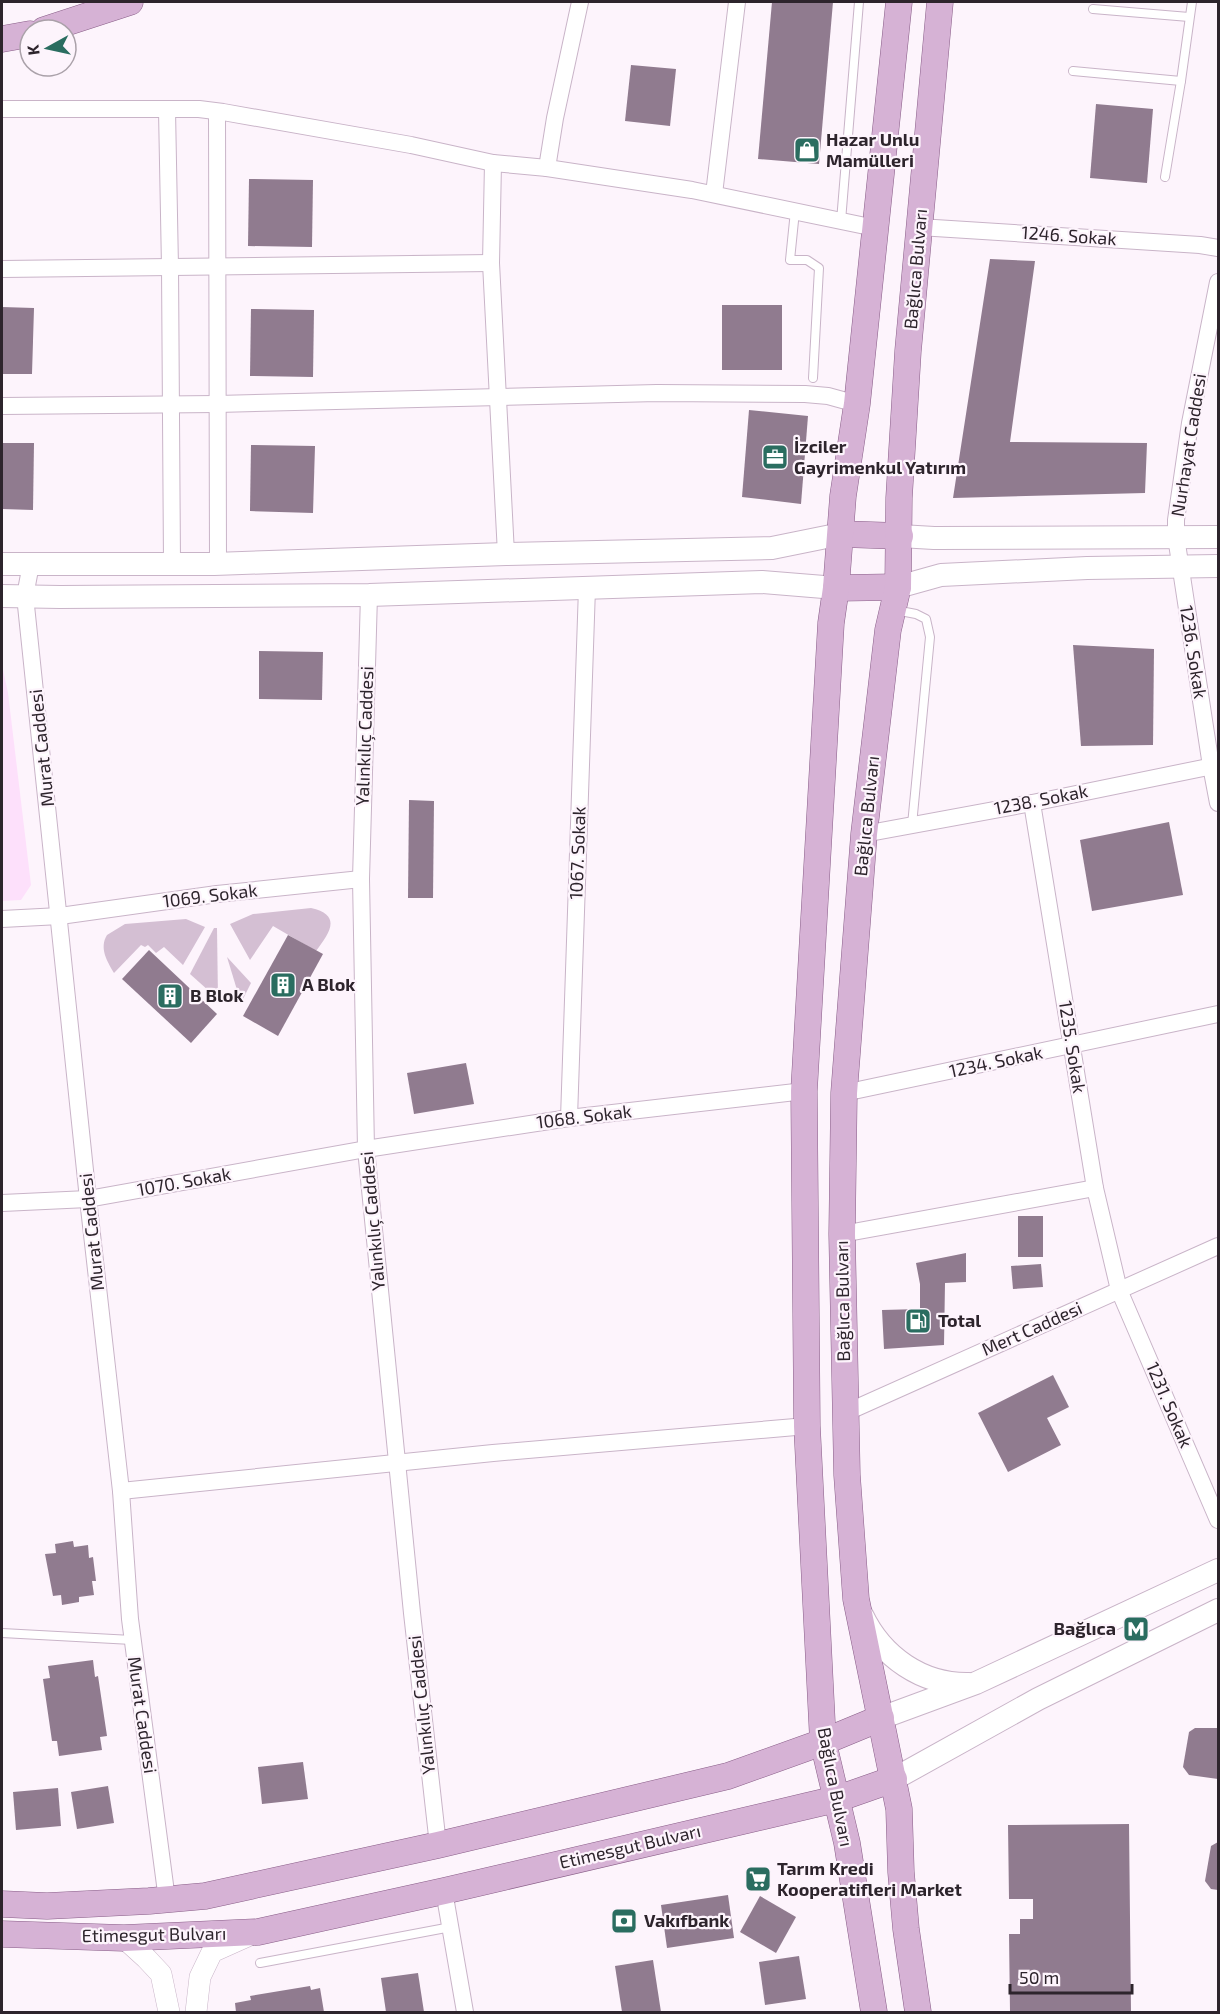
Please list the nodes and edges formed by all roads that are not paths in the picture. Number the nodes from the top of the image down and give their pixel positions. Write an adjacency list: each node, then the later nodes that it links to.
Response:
1 (130, 2): 10 (main road)
2 (580, 2): 19 (street)
3 (737, 2): 21 (street)
4 (859, 2): 23 (lane)
5 (899, 2): 25 (main road)
6 (940, 2): 24 (main road, Bağlıca Bulvarı)
7 (1191, 2): 9 (lane)
8 (1093, 9): 9 (lane)
9 (1189, 17): 14 (lane)
10 (78, 19)
11 (18, 36): 12 (main road)
12 (2, 39)
13 (1073, 71): 14 (lane)
14 (1181, 81): 20 (lane)
15 (2, 109): 16 (street)
16 (167, 110): 17 (street); 28 (street)
17 (217, 112): 18 (street); 29 (street)
18 (493, 162): 19 (street); 27 (street)
19 (547, 168): 21 (street)
20 (1165, 177)
21 (714, 194): 22 (street)
22 (795, 211): 23 (street); 33 (lane)
23 (841, 221): 25 (street)
24 (920, 227): 26 (street, 1246. Sokak); 40 (main road, Bağlıca Bulvarı)
25 (875, 228): 37 (main road)
26 (1218, 248)
27 (491, 263): 29 (street); 34 (street)
28 (170, 267): 29 (street); 30 (street); 35 (street)
29 (216, 267): 36 (street)
30 (2, 269)
31 (1218, 282): 32 (street, Nurhayat Caddesi)
32 (1215, 312): 41 (street, Nurhayat Caddesi)
33 (813, 378)
34 (498, 398): 36 (street); 37 (street); 43 (street)
35 (171, 404): 36 (street); 38 (street); 46 (street)
36 (217, 404): 47 (street)
37 (857, 404): 39 (main road)
38 (2, 406)
39 (841, 534): 40 (main road); 43 (main road); 51 (main road, Bağlıca Bulvarı)
40 (900, 536): 41 (main road); 55 (main road, Bağlıca Bulvarı)
41 (1176, 537): 42 (main road); 48 (street, 1236. Sokak)
42 (1218, 537)
43 (506, 554): 47 (main road)
44 (2, 564): 45 (main road)
45 (31, 564): 46 (main road); 54 (street, Murat Caddesi)
46 (172, 564): 47 (main road)
47 (218, 564)
48 (1179, 566): 49 (main road); 55 (main road); 56 (street, 1236. Sokak)
49 (1218, 566)
50 (587, 588): 51 (main road); 52 (main road); 68 (street, 1067. Sokak)
51 (836, 588): 55 (main road); 66 (main road, Bağlıca Bulvarı)
52 (369, 595): 54 (main road); 61 (street, Yalınkılıç Caddesi)
53 (2, 596): 54 (main road)
54 (25, 596): 62 (street, Murat Caddesi)
55 (895, 598): 59 (lane); 60 (main road, Bağlıca Bulvarı)
56 (1215, 765): 57 (street, 1238. Sokak); 58 (street, 1236. Sokak)
57 (1032, 803): 59 (street, 1238. Sokak); 65 (street, 1235. Sokak)
58 (1218, 803)
59 (912, 825): 60 (street, 1238. Sokak)
60 (864, 834): 67 (main road, Bağlıca Bulvarı)
61 (361, 879): 62 (street, 1069. Sokak); 69 (street, Yalınkılıç Caddesi)
62 (60, 916): 63 (street, 1069. Sokak); 71 (street, Murat Caddesi)
63 (2, 919)
64 (1218, 1014): 65 (street, 1234. Sokak)
65 (1072, 1046): 67 (street, 1234. Sokak); 70 (street, 1235. Sokak)
66 (804, 1092): 68 (street, 1068. Sokak); 77 (main road, Bağlıca Bulvarı)
67 (844, 1093): 73 (main road, Bağlıca Bulvarı)
68 (569, 1118): 69 (street, 1068. Sokak)
69 (366, 1149): 71 (street, 1070. Sokak); 78 (street, Yalınkılıç Caddesi)
70 (1095, 1188): 73 (street); 75 (street, 1235. Sokak)
71 (88, 1199): 72 (street, 1070. Sokak); 79 (street, Murat Caddesi)
72 (2, 1203)
73 (842, 1234): 76 (main road, Bağlıca Bulvarı)
74 (1218, 1246): 75 (street, Mert Caddesi)
75 (1119, 1290): 76 (street, Mert Caddesi); 80 (street, 1231. Sokak)
76 (845, 1413): 82 (main road, Bağlıca Bulvarı)
77 (807, 1426): 78 (street); 88 (main road, Bağlıca Bulvarı)
78 (397, 1463): 79 (street); 91 (street, Yalınkılıç Caddesi)
79 (121, 1491): 85 (street, Murat Caddesi)
80 (1218, 1520)
81 (1218, 1570): 86 (main road, Etimesgut Bulvarı)
82 (856, 1599): 86 (main road); 87 (main road, Bağlıca Bulvarı)
83 (1218, 1610): 89 (main road, Etimesgut Bulvarı)
84 (2, 1633): 85 (lane)
85 (132, 1640): 93 (street, Murat Caddesi)
86 (976, 1683): 87 (main road, Etimesgut Bulvarı)
87 (881, 1718): 88 (main road, Etimesgut Bulvarı); 89 (main road, Bağlıca Bulvarı)
88 (823, 1742): 90 (main road, Bağlıca Bulvarı); 91 (main road, Etimesgut Bulvarı)
89 (894, 1779): 90 (main road, Etimesgut Bulvarı); 104 (main road, Bağlıca Bulvarı)
90 (837, 1799): 92 (main road, Etimesgut Bulvarı); 103 (main road, Bağlıca Bulvarı)
91 (438, 1845): 93 (main road, Etimesgut Bulvarı)
92 (444, 1891): 95 (street); 96 (main road, Etimesgut Bulvarı)
93 (167, 1899): 94 (main road, Etimesgut Bulvarı)
94 (2, 1904)
95 (451, 1927): 99 (lane); 102 (street)
96 (258, 1932): 98 (main road, Etimesgut Bulvarı); 101 (street)
97 (2, 1934): 98 (main road, Etimesgut Bulvarı)
98 (124, 1938): 100 (street)
99 (260, 1963)
100 (169, 2013)
101 (196, 2013)
102 (465, 2013)
103 (874, 2013)
104 (918, 2013)

